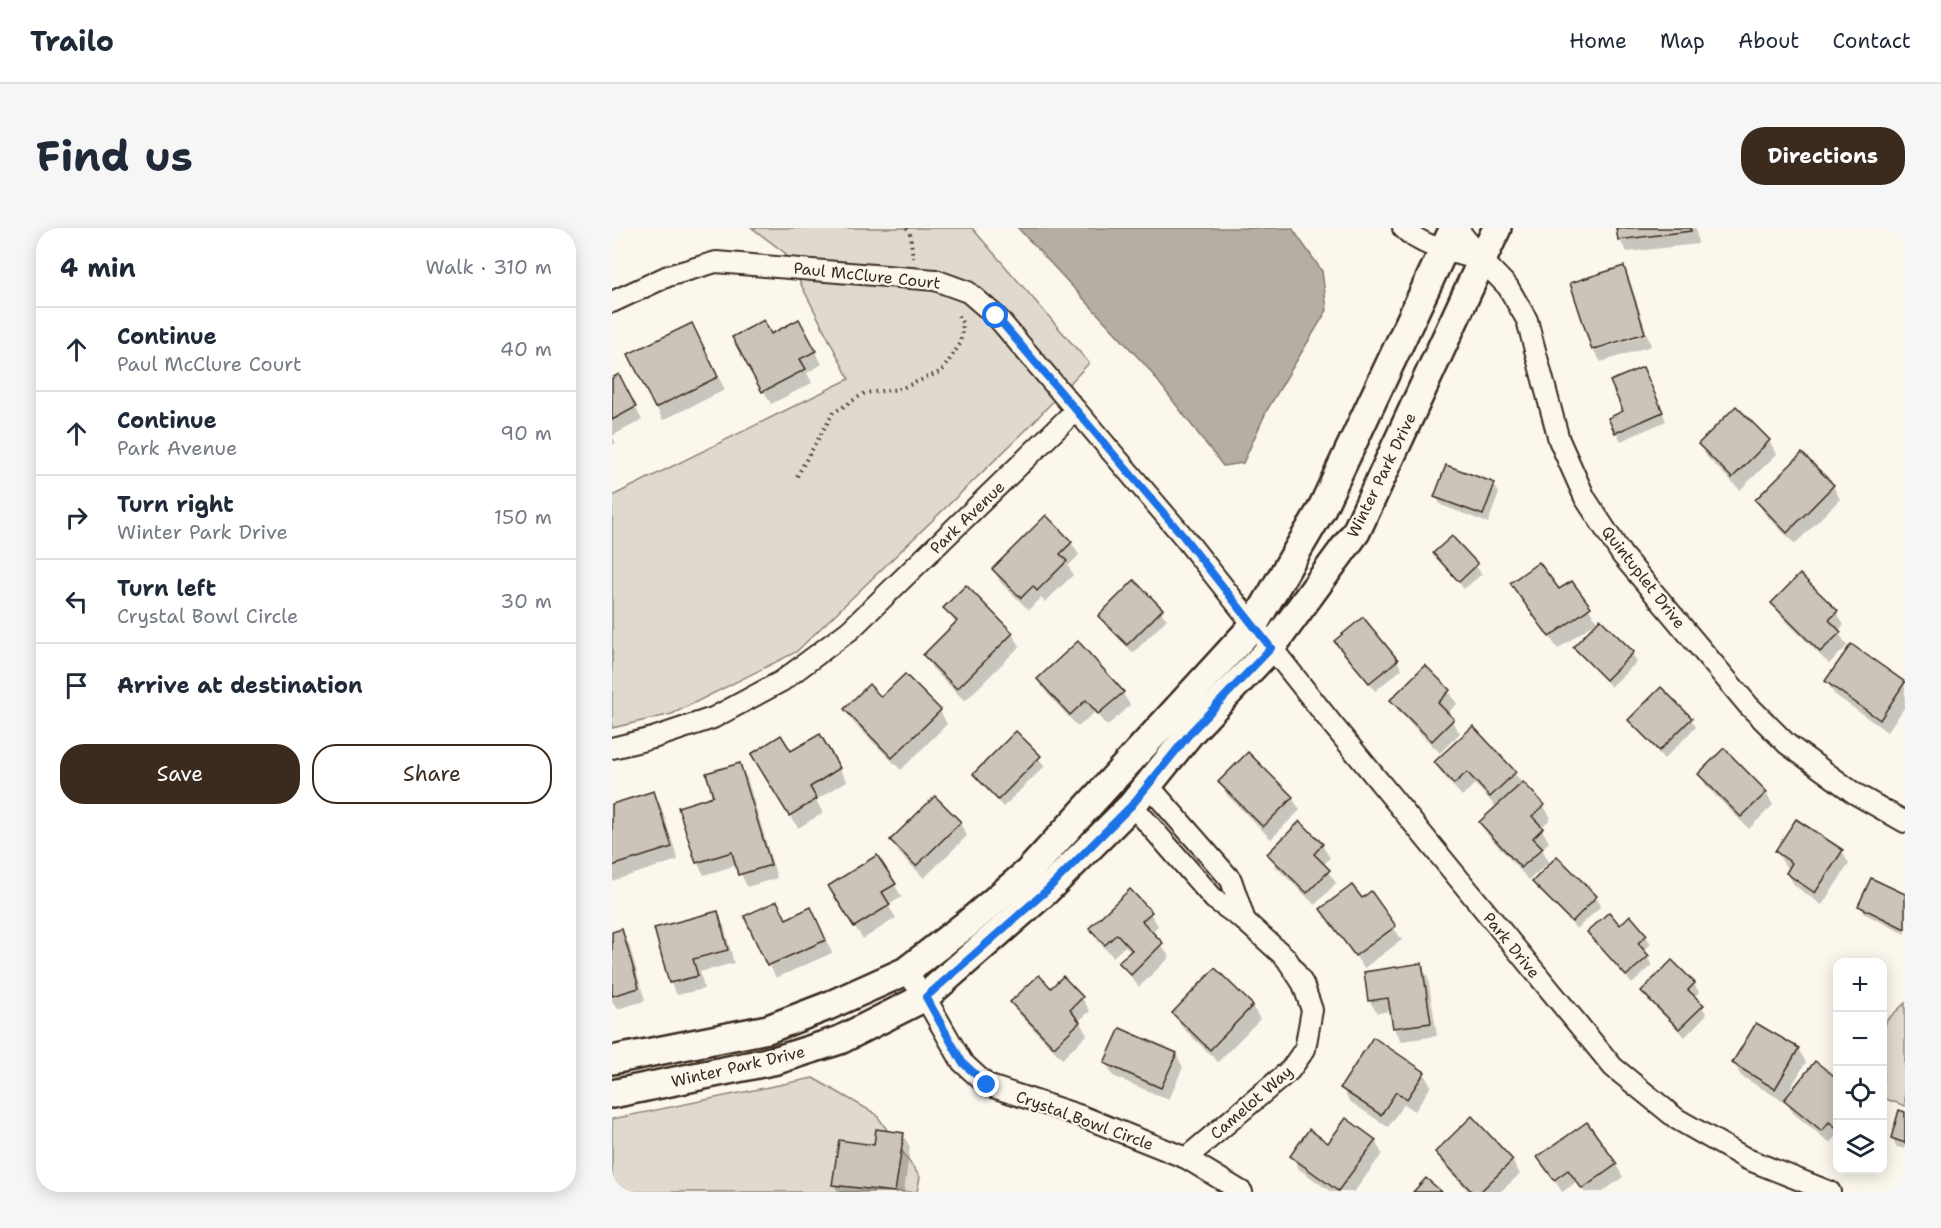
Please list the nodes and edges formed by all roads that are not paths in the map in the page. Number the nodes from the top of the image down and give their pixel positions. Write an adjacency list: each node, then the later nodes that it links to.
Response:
1 (1403, 228): 3 (street)
2 (1497, 228): 4 (street, Winter Park Drive)
3 (1452, 235): 4 (street); 7 (street, Winter Park Drive)
4 (1482, 260): 8 (street, Winter Park Drive); 11 (street, Quintuplet Drive)
5 (612, 302): 6 (street, Paul McClure Court)
6 (1076, 410): 7 (street); 9 (street, Park Avenue)
7 (1253, 626): 8 (street, Park Drive); 12 (street, Winter Park Drive)
8 (1271, 648): 10 (street, Winter Park Drive); 18 (street, Park Drive)
9 (612, 747)
10 (1140, 795): 13 (street, Winter Park Drive); 16 (street, Camelot Way)
11 (1905, 822)
12 (906, 971): 13 (street, Crystal Bowl Circle); 14 (street, Winter Park Drive)
13 (926, 997): 15 (street, Winter Park Drive); 16 (street, Crystal Bowl Circle)
14 (612, 1060)
15 (612, 1094)
16 (1186, 1158): 17 (street, Crystal Bowl Circle)
17 (1242, 1192)
18 (1830, 1192)

